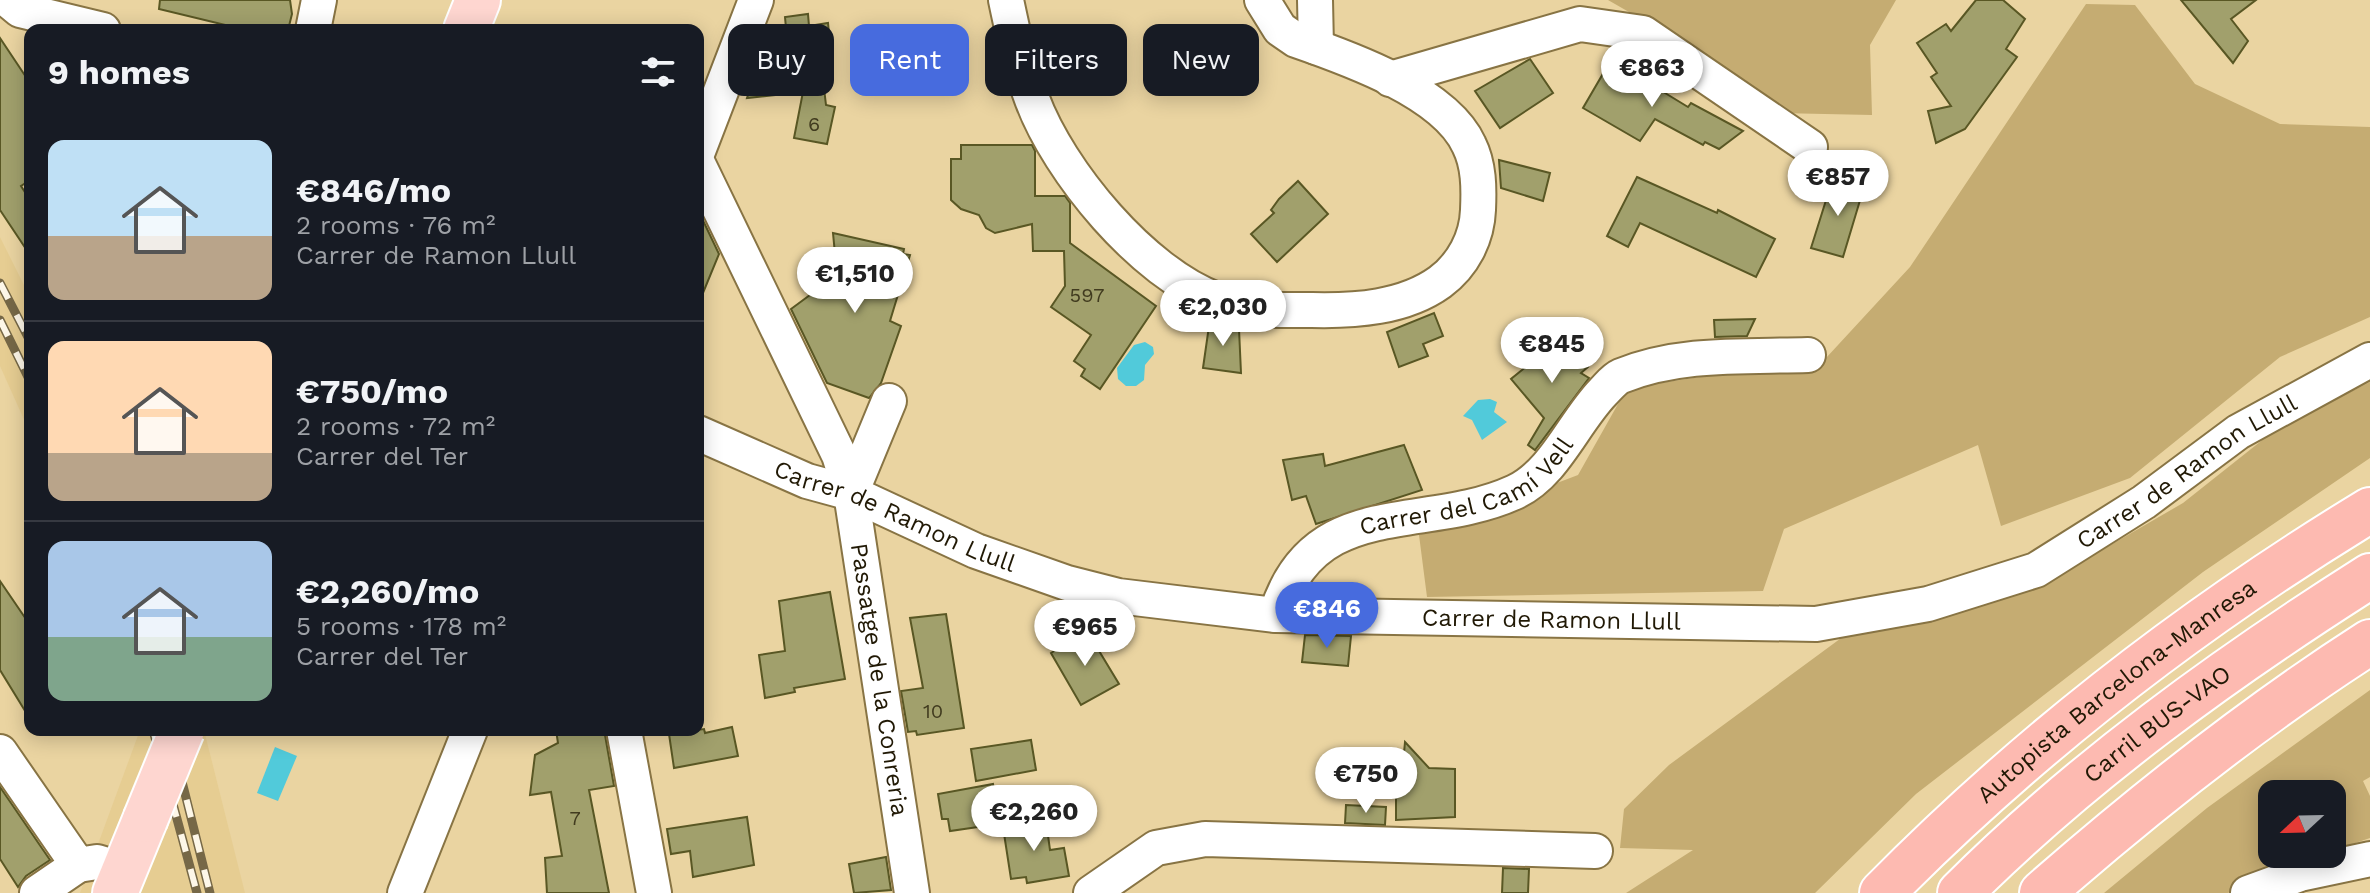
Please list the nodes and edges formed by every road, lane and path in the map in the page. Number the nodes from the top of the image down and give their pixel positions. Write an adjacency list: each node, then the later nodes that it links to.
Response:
1 (319, 0): 9 (street)
2 (478, 0): 10 (main road)
3 (756, 0): 13 (street)
4 (1006, 0): 12 (street)
5 (1262, 0): 11 (street)
6 (1315, 0): 11 (street)
7 (19, 10): 8 (street)
8 (78, 24)
9 (314, 24)
10 (468, 24)
11 (1316, 47): 12 (street)
12 (1390, 79): 15 (street)
13 (710, 81): 14 (street)
14 (704, 116)
15 (1810, 147)
16 (704, 176): 21 (street, Passatge de la Conreria)
17 (1808, 355): 24 (street, Carrer del Camí Vell)
18 (2370, 360): 24 (street, Carrer de Ramon Llull)
19 (889, 401): 21 (street)
20 (704, 436): 21 (street, Carrer de Ramon Llull)
21 (851, 493): 24 (street, Carrer de Ramon Llull); 38 (street, Passatge de la Conreria)
22 (2370, 510): 40 (highway, Autopista Barcelona-Manresa)
23 (2370, 576): 34 (highway, Carril BUS-VAO)
24 (1276, 615)
25 (2370, 642): 41 (highway)
26 (180, 736): 33 (main road, bridge)
27 (468, 736): 36 (street)
28 (625, 736): 37 (street)
29 (0, 752): 32 (street)
30 (1595, 851): 39 (street)
31 (2370, 859): 42 (street)
32 (78, 865): 33 (street); 35 (street)
33 (119, 882)
34 (1962, 891)
35 (37, 893)
36 (405, 893)
37 (654, 893)
38 (912, 893)
39 (1091, 893)
40 (1882, 893)
41 (2042, 893)
42 (2248, 893)

